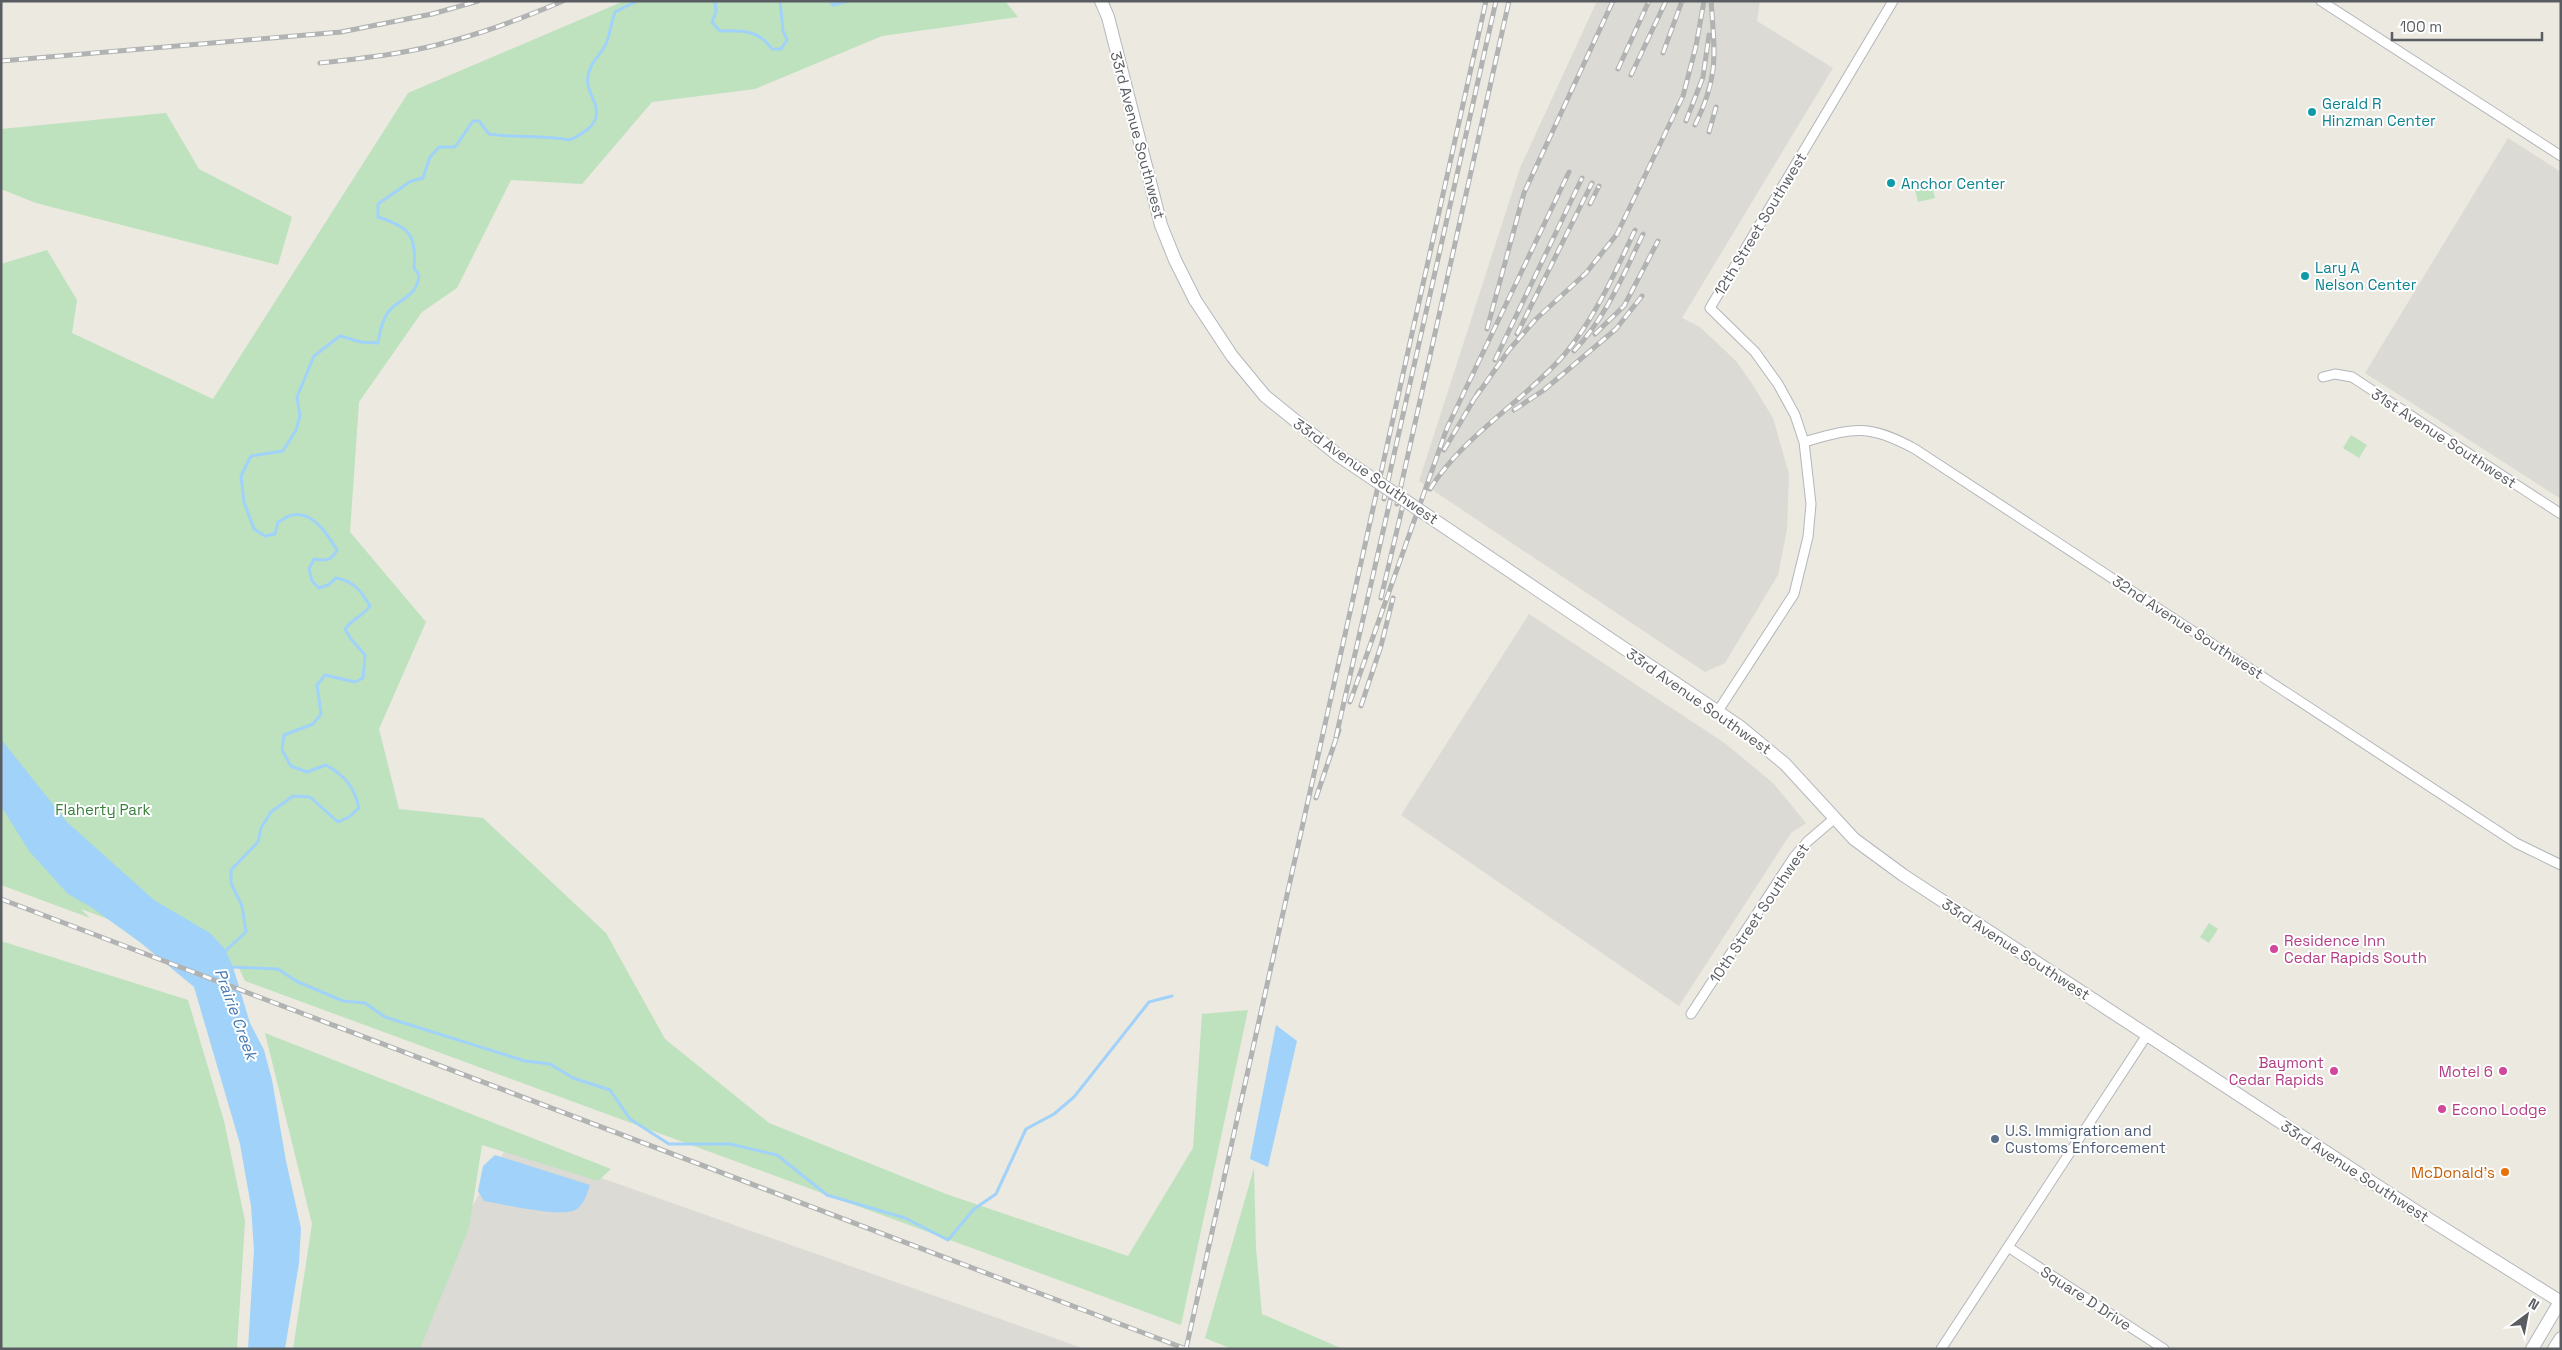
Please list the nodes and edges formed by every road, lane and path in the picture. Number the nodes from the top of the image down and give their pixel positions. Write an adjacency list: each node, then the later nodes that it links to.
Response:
1 (1101, 1): 8 (street, 33rd Avenue Southwest, bridge)
2 (1893, 1): 6 (street, 12th Street Southwest)
3 (2321, 1): 4 (street)
4 (2561, 156)
5 (2323, 377): 7 (street, 31st Avenue Southwest)
6 (1804, 442): 8 (street, 12th Street Southwest); 10 (street, 32nd Avenue Southwest)
7 (2561, 514)
8 (1718, 711): 9 (street, 33rd Avenue Southwest)
9 (1835, 818): 11 (street, 10th Street Southwest); 12 (street, 33rd Avenue Southwest)
10 (2561, 865)
11 (1691, 1014)
12 (2147, 1035): 13 (street); 14 (street, 33rd Avenue Southwest)
13 (2008, 1247): 16 (street); 17 (street, Square D Drive)
14 (2560, 1301): 18 (street)
15 (2561, 1338): 19 (street)
16 (1941, 1349)
17 (2164, 1349)
18 (2532, 1349)
19 (2554, 1349)

